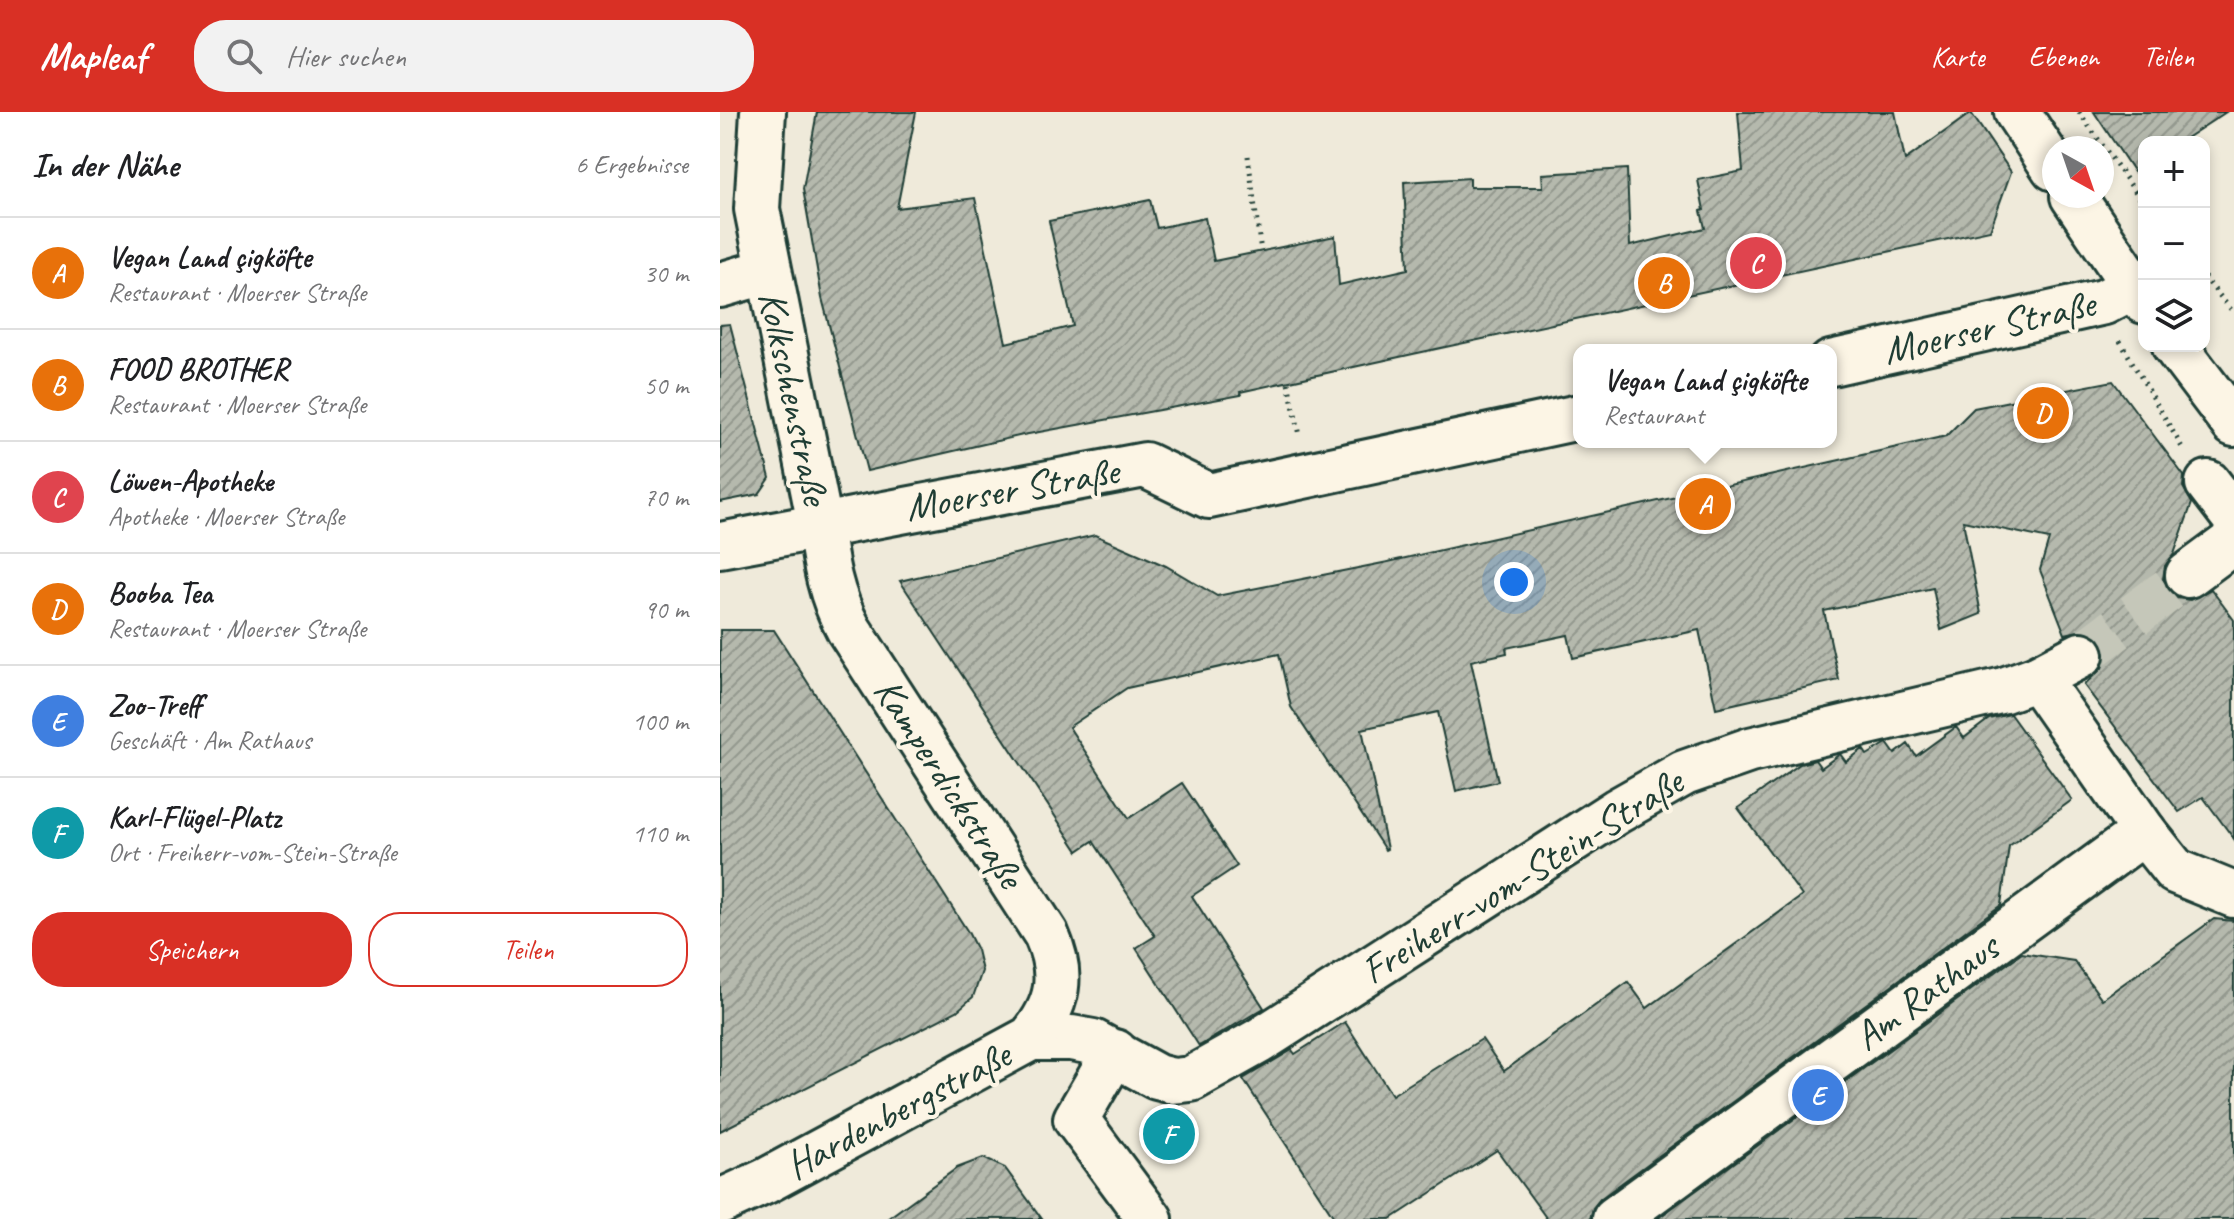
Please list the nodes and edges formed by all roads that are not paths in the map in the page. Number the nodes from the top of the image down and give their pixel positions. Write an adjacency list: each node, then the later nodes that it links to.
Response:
1 (763, 112): 8 (street, Kolkschenstraße)
2 (2017, 112): 5 (street)
3 (2050, 112): 4 (street)
4 (2067, 136)
5 (2042, 150)
6 (2083, 208): 9 (street)
7 (2111, 208): 10 (street)
8 (768, 271): 12 (street, Kolkschenstraße); 21 (street, Kolkschenstraße)
9 (2141, 280)
10 (2142, 280)
11 (2138, 283): 15 (street, Moerser Straße)
12 (720, 285)
13 (2210, 351): 16 (street)
14 (2180, 352): 18 (street)
15 (1837, 362)
16 (2234, 385)
17 (1573, 418): 21 (street, Moerser Straße)
18 (2234, 424)
19 (2208, 483): 20 (street)
20 (2234, 517)
21 (820, 524): 23 (street, Moerser Straße); 29 (street, Kamperdickstraße)
22 (2234, 541): 24 (street)
23 (720, 545)
24 (2188, 575)
25 (2081, 655): 26 (street, Freiherr-vom-Stein-Straße)
26 (2037, 678): 27 (street); 30 (street, Freiherr-vom-Stein-Straße)
27 (2144, 832): 28 (street); 33 (street, Am Rathaus)
28 (2234, 895)
29 (1031, 1038): 30 (street, Freiherr-vom-Stein-Straße); 31 (street, Hardenbergstraße)
30 (1115, 1052): 32 (street)
31 (720, 1202)
32 (1150, 1219)
33 (1615, 1219)

